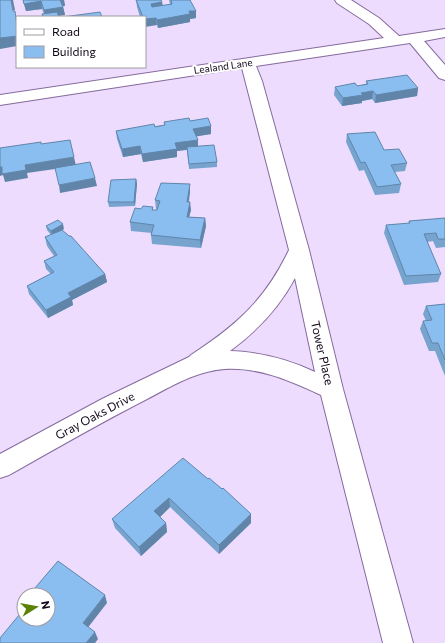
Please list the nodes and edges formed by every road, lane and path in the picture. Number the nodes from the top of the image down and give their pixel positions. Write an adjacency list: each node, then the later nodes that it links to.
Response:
1 (342, 0): 4 (street)
2 (445, 33): 3 (street, Lealand Lane)
3 (413, 38): 4 (street, Lealand Lane); 6 (street)
4 (395, 40): 5 (street, Lealand Lane)
5 (247, 62): 7 (street, Lealand Lane); 8 (street, Tower Place)
6 (445, 75)
7 (0, 100)
8 (299, 250): 9 (street, Gray Oaks Drive); 10 (street, Tower Place)
9 (191, 366): 10 (street, Gray Oaks Drive); 11 (street, Gray Oaks Drive)
10 (330, 389): 12 (street, Tower Place)
11 (0, 467)
12 (398, 643)

